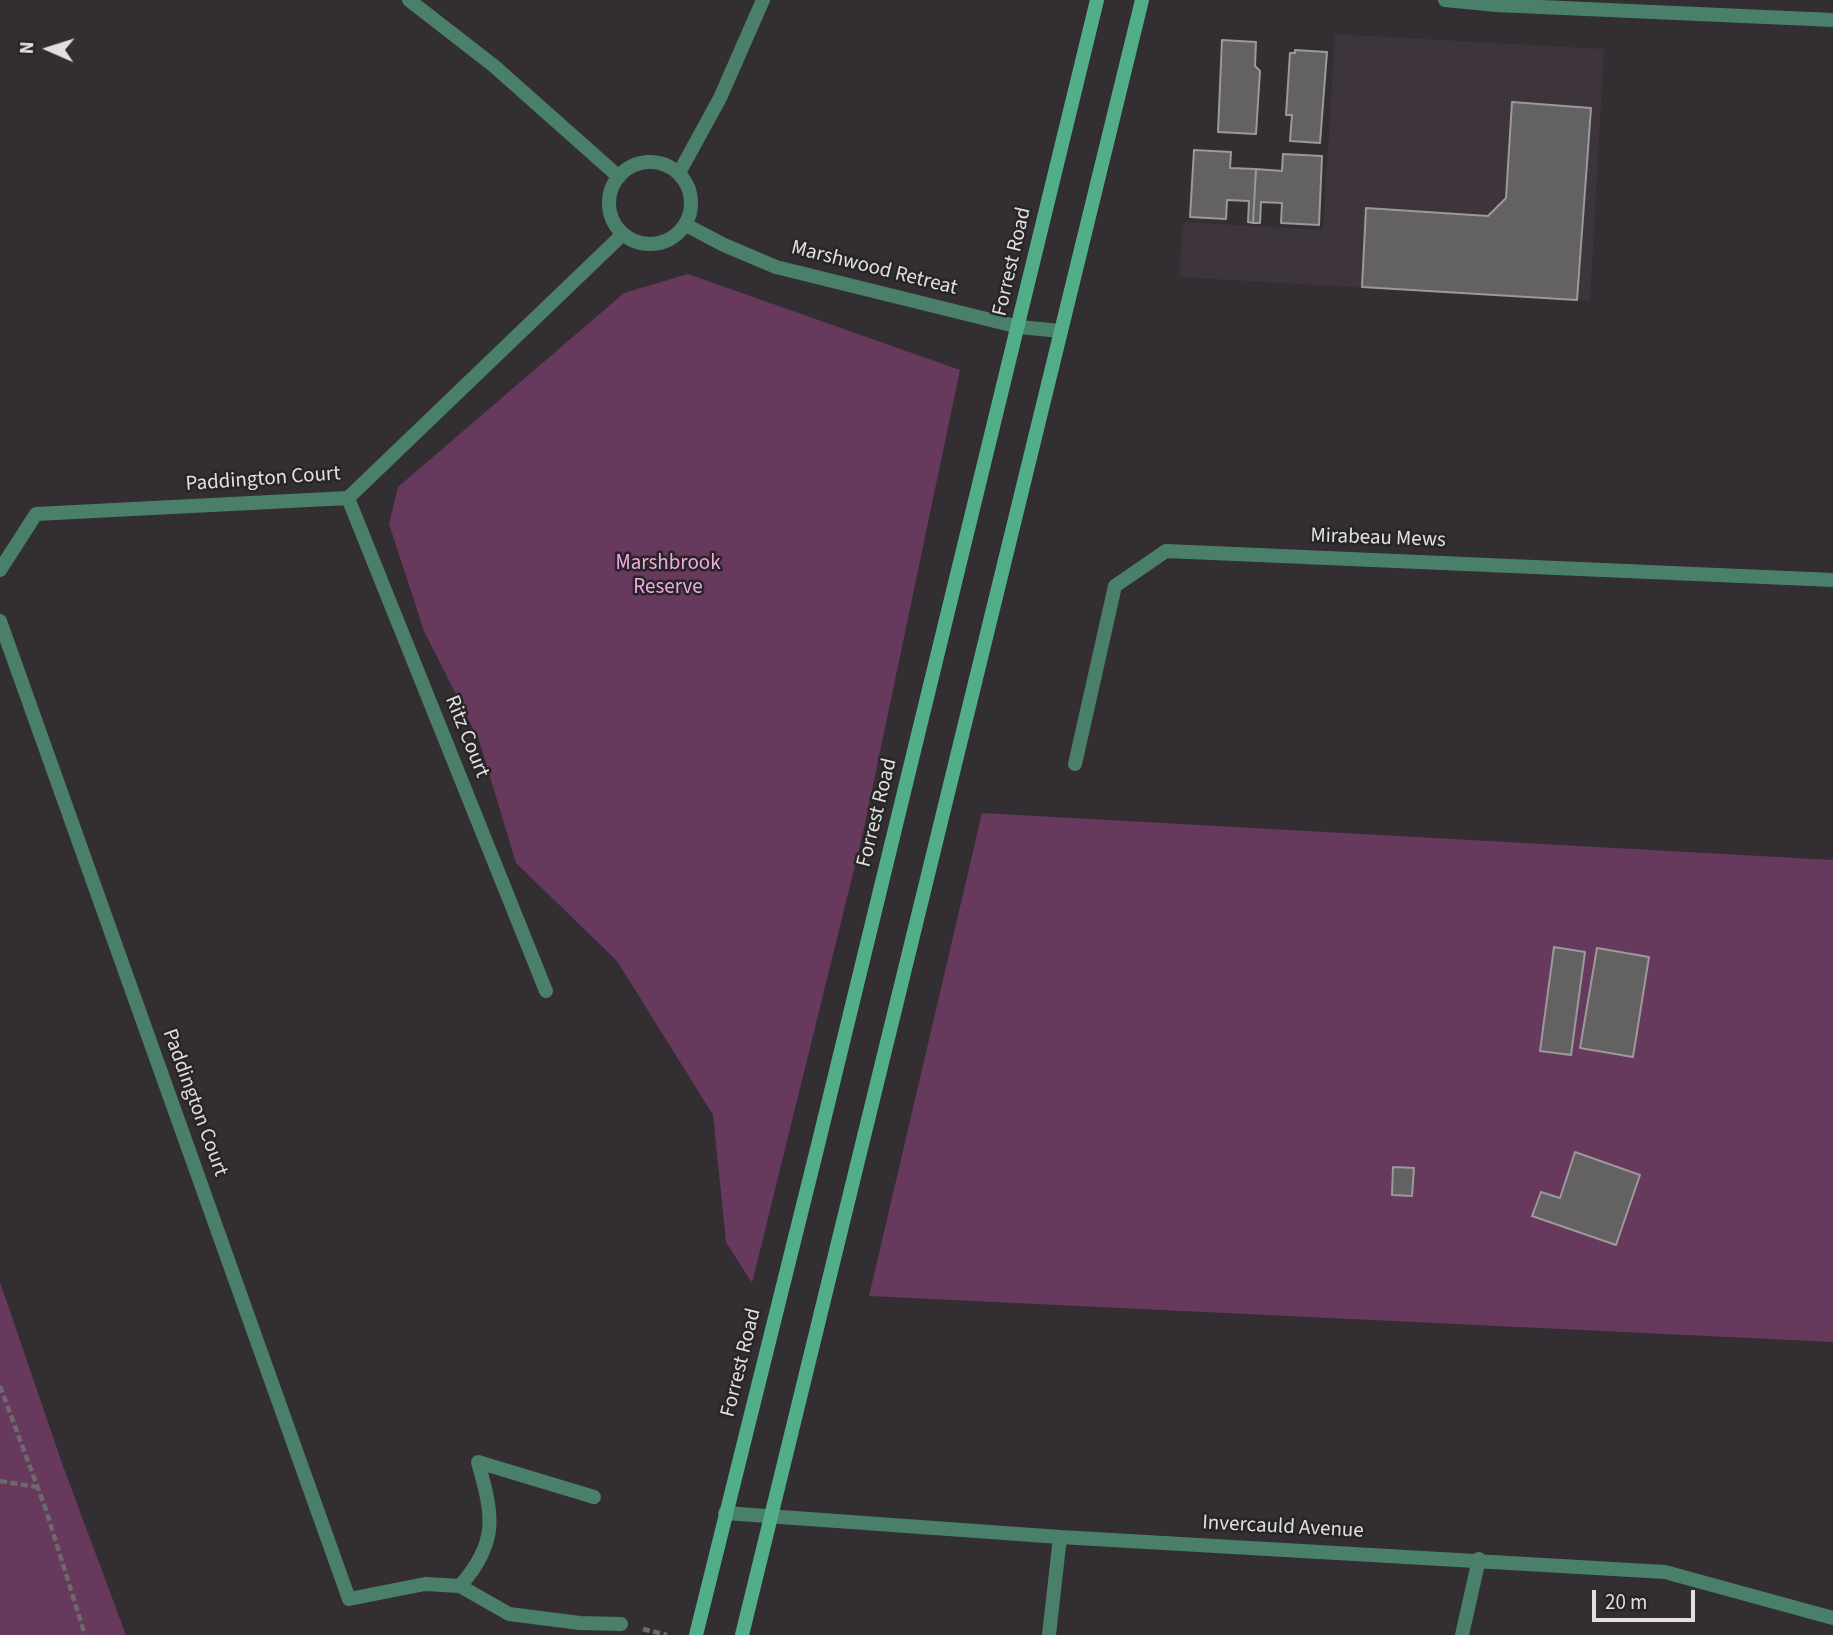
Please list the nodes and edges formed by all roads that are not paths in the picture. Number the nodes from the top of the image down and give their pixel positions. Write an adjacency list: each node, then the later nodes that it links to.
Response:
1 (409, 0): 9 (street)
2 (763, 0): 8 (street)
3 (1097, 0): 12 (main road, Forrest Road)
4 (1142, 0): 13 (main road)
5 (1445, 0): 6 (street)
6 (1496, 2): 7 (street)
7 (1833, 20)
8 (679, 173): 9 (street); 10 (street)
9 (618, 177): 11 (street)
10 (686, 225): 11 (street); 12 (street, Marshwood Retreat)
11 (624, 234): 14 (street, Paddington Court)
12 (1019, 327): 13 (street, Marshwood Retreat); 21 (main road, Forrest Road)
13 (1060, 331): 22 (main road)
14 (348, 498): 15 (street, Paddington Court); 19 (street, Ritz Court)
15 (0, 570)
16 (1833, 580): 18 (street, Mirabeau Mews)
17 (0, 621): 25 (street, Paddington Court)
18 (1075, 764)
19 (546, 991)
20 (594, 1497): 25 (street)
21 (725, 1513): 22 (street, Invercauld Avenue); 28 (main road, Forrest Road)
22 (771, 1517): 23 (street, Invercauld Avenue); 29 (main road)
23 (1060, 1537): 24 (street, Invercauld Avenue); 30 (street)
24 (1479, 1559): 26 (street, Invercauld Avenue); 31 (street)
25 (460, 1586): 27 (street)
26 (1833, 1618)
27 (621, 1624)
28 (696, 1635)
29 (742, 1635)
30 (1049, 1635)
31 (1462, 1635)

